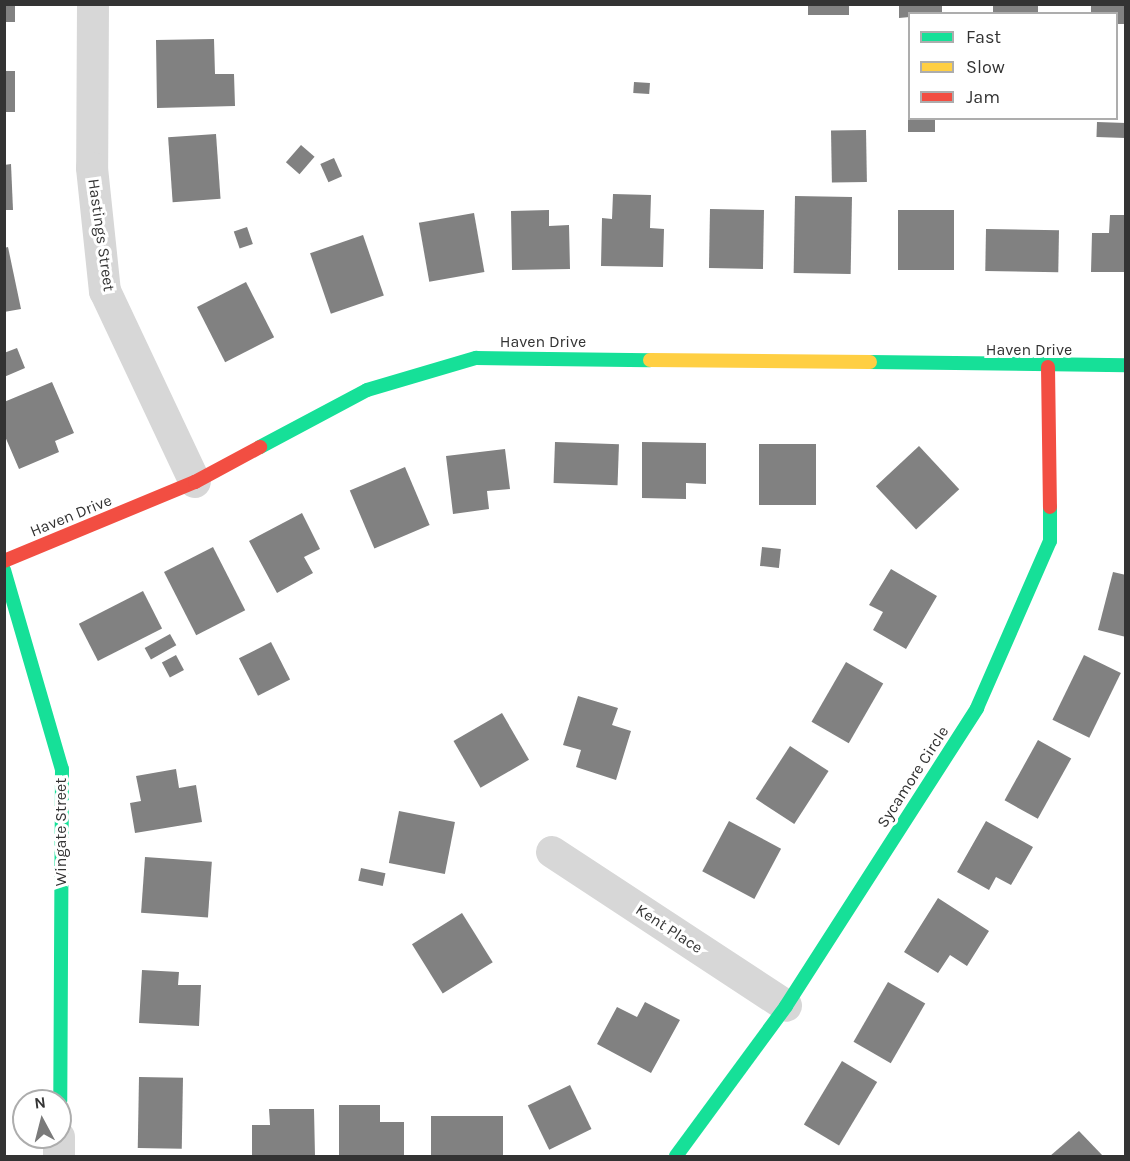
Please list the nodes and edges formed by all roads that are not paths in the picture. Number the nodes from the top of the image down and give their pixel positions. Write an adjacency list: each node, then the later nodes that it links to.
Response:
1 (93, 4): 4 (street, Hastings Street)
2 (1125, 365): 3 (street, Haven Drive)
3 (1048, 367): 4 (street, Haven Drive); 8 (street, Sycamore Circle)
4 (195, 482): 5 (street, Haven Drive)
5 (4, 561)
6 (4, 570): 9 (street, Wingate Street)
7 (552, 852): 8 (street, Kent Place)
8 (786, 1006): 10 (street, Sycamore Circle)
9 (60, 1089)
10 (676, 1156)

